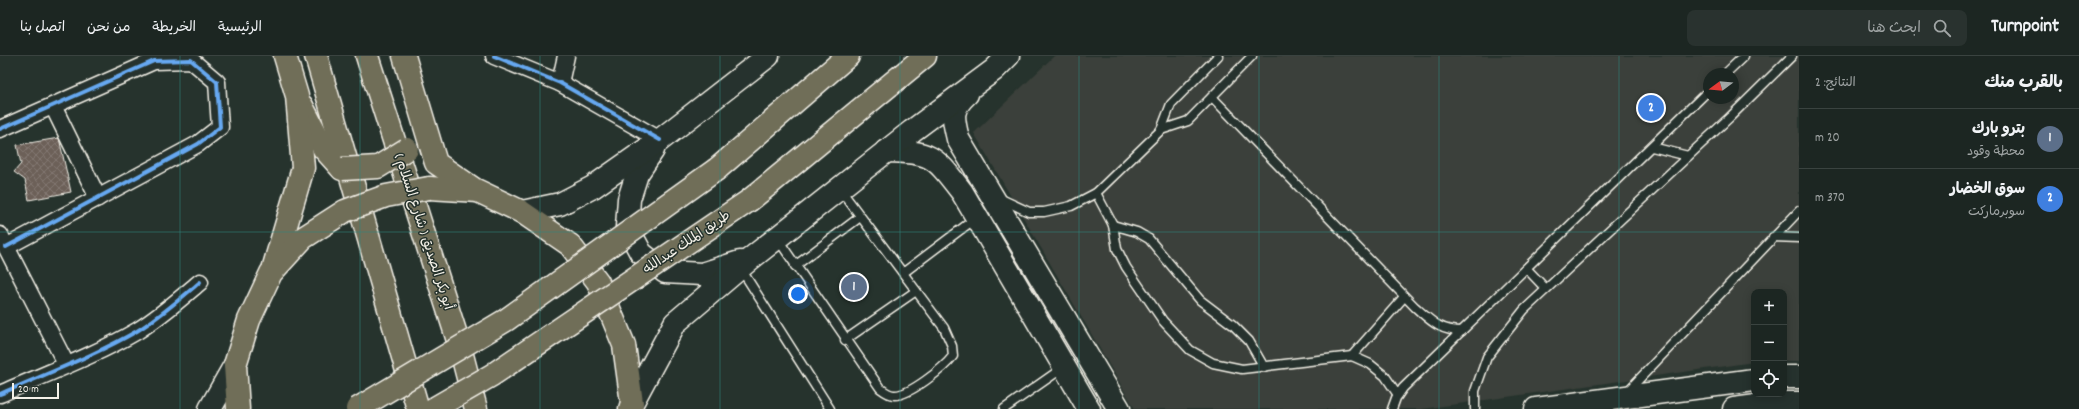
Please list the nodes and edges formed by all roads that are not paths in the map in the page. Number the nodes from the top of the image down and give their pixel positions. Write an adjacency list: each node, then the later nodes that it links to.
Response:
1 (284, 56): 17 (main road)
2 (316, 56): 69 (main road)
3 (367, 56): 71 (main road, ( شارع السلام ) أبو بكر الصديق)
4 (404, 56): 21 (main road)
5 (494, 56): 16 (street)
6 (566, 56): 16 (street)
7 (768, 56): 24 (main road)
8 (848, 56): 68 (main road, bridge)
9 (926, 56): 70 (main road, طريق الملك عبدالله, bridge)
10 (1218, 56): 23 (lane)
11 (1252, 56): 19 (lane)
12 (1744, 56): 15 (lane)
13 (1792, 56): 27 (lane)
14 (1001, 63): 26 (main road); 30 (main road)
15 (1732, 68)
16 (560, 83): 24 (street)
17 (297, 96): 21 (main road, bridge); 45 (main road)
18 (1703, 96): 25 (lane)
19 (1212, 97): 23 (lane); 50 (lane)
20 (53, 106): 22 (street); 32 (street); 32 (street)
21 (419, 108): 29 (main road)
22 (0, 129)
23 (1162, 130): 31 (lane)
24 (660, 140): 34 (main road); 42 (main road)
25 (1652, 147): 27 (lane); 44 (lane)
26 (886, 151): 28 (main road); 36 (main road)
27 (1688, 156): 48 (lane)
28 (839, 188): 35 (lane); 39 (main road)
29 (478, 191): 34 (main road); 45 (main road, bridge)
30 (990, 192): 31 (lane); 75 (main road)
31 (1096, 193): 37 (lane)
32 (98, 198): 41 (street)
33 (1799, 211): 38 (lane)
34 (522, 212): 65 (main road)
35 (860, 216): 43 (lane); 46 (lane)
36 (977, 218): 46 (lane); 56 (main road)
37 (1113, 225): 57 (lane); 57 (lane)
38 (1773, 237): 40 (lane); 63 (lane)
39 (776, 238): 42 (main road); 43 (lane)
40 (1799, 238)
41 (3, 241): 54 (street)
42 (742, 263): 65 (main road); 72 (lane)
43 (796, 266): 52 (lane)
44 (1527, 269): 48 (lane); 51 (lane)
45 (272, 273): 55 (main road)
46 (903, 273): 49 (lane)
47 (200, 282): 54 (street)
48 (1546, 289): 77 (lane)
49 (916, 291): 52 (lane); 52 (lane)
50 (1404, 297): 51 (lane); 53 (lane)
51 (1462, 331): 62 (lane)
52 (845, 340)
53 (1352, 356): 57 (lane); 62 (lane)
54 (66, 364): 61 (street)
55 (235, 365): 66 (main road); 67 (main road)
56 (1064, 367): 73 (lane); 74 (main road)
57 (1264, 367)
58 (1787, 377): 59 (main road)
59 (1799, 377)
60 (1751, 380): 63 (main road)
61 (0, 394)
62 (1398, 395): 76 (lane)
63 (1622, 398): 78 (main road)
64 (1799, 403): 79 (main road)
65 (631, 406)
66 (210, 409)
67 (238, 409)
68 (357, 409)
69 (418, 409)
70 (433, 409)
71 (476, 409)
72 (830, 409)
73 (1004, 409)
74 (1089, 409)
75 (1119, 409)
76 (1392, 409)
77 (1475, 409)
78 (1536, 409)
79 (1734, 409)

